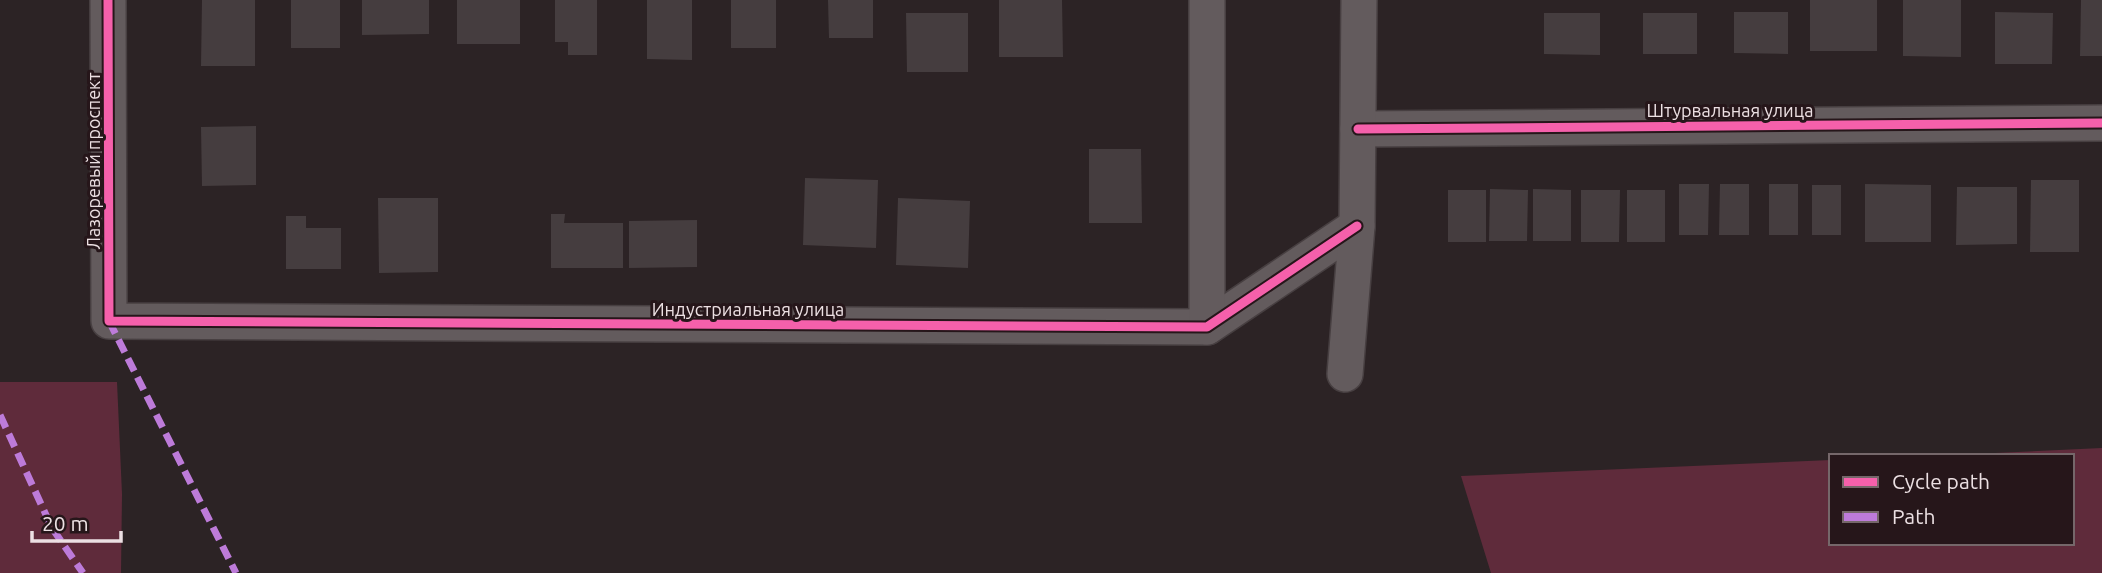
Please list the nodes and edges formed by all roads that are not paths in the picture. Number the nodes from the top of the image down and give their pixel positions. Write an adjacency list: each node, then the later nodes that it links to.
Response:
1 (108, 0): 7 (street, Лазоревый проспект)
2 (1207, 0): 8 (street)
3 (1359, 0): 5 (street)
4 (2102, 123): 5 (street, Штурвальная улица)
5 (1358, 128): 6 (street)
6 (1357, 226): 8 (street); 9 (street)
7 (108, 321): 8 (street, Индустриальная улица)
8 (1207, 327)
9 (1345, 374)

